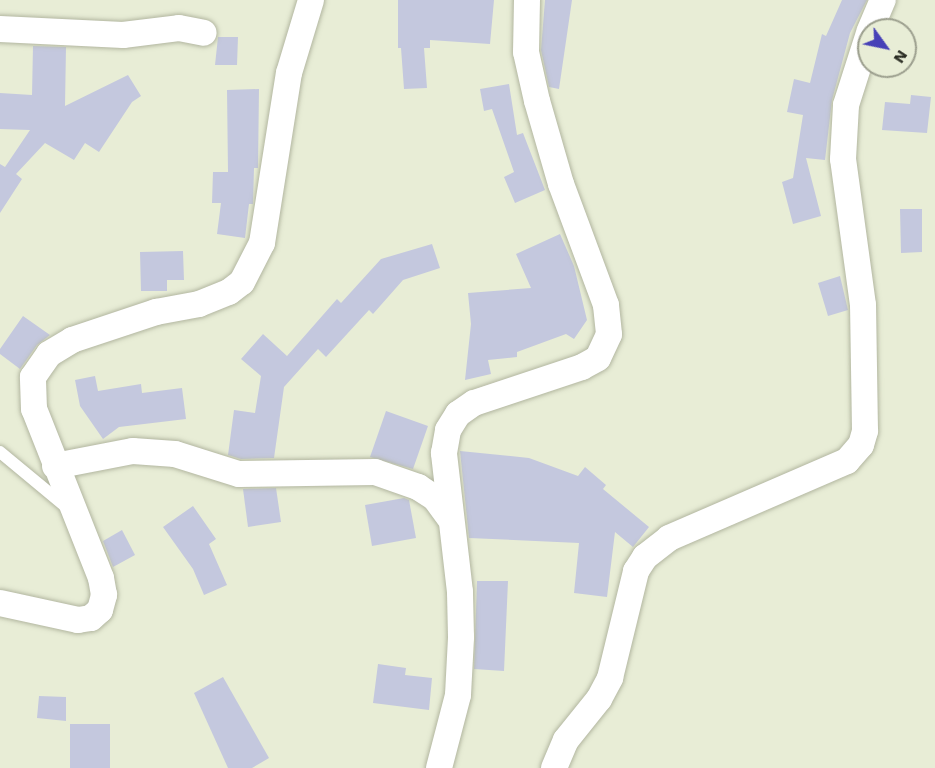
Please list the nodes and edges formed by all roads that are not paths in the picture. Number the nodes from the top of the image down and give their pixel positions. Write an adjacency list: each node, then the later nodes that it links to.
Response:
1 (311, 0): 9 (street)
2 (527, 0): 11 (street)
3 (883, 0): 4 (street)
4 (875, 18)
5 (0, 29): 6 (street)
6 (204, 33)
7 (857, 71): 14 (street)
8 (0, 452): 10 (lane)
9 (55, 466): 10 (street); 11 (street)
10 (74, 512): 12 (street)
11 (449, 518): 13 (street)
12 (0, 603)
13 (439, 768)
14 (554, 768)

